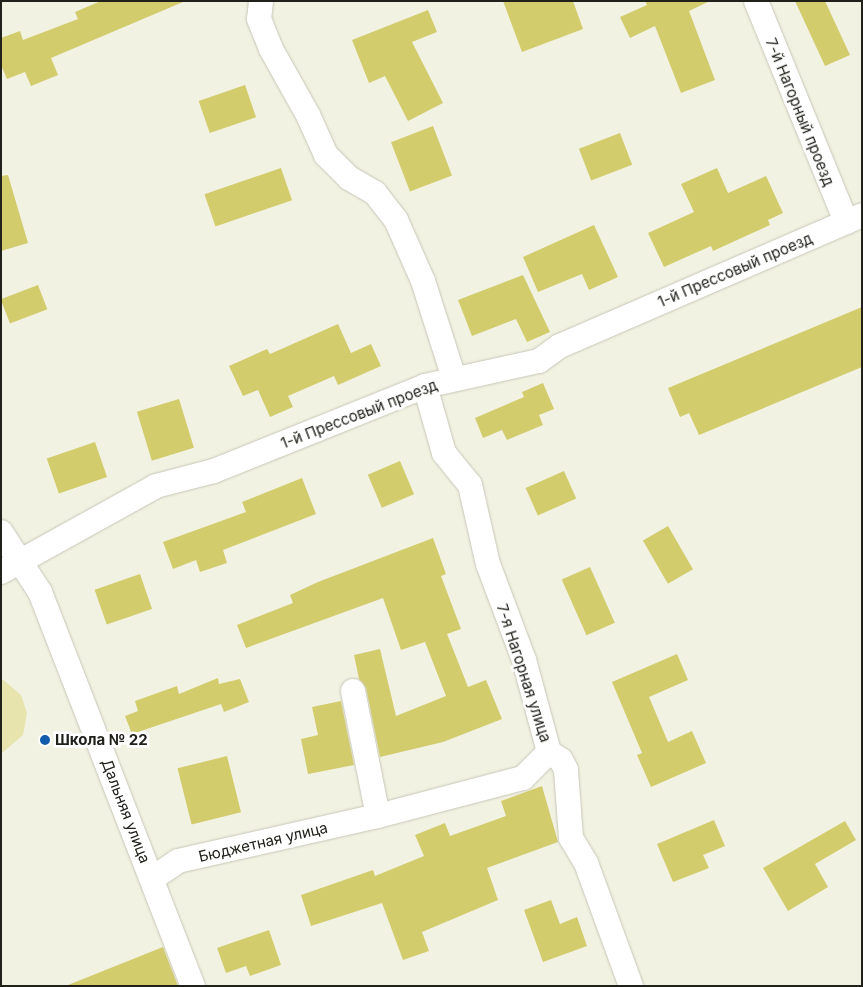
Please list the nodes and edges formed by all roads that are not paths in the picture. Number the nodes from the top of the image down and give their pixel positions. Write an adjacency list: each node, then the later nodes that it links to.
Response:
1 (261, 1): 4 (street)
2 (756, 1): 3 (street, 7-й Нагорный проезд)
3 (854, 218): 4 (street, 1-й Прессовый проезд)
4 (454, 378): 5 (street, 1-й Прессовый проезд)
5 (425, 386): 7 (street, 1-й Прессовый проезд); 9 (street, 7-я Нагорная улица)
6 (1, 532): 7 (street, Дальняя улица)
7 (11, 567): 11 (street, Дальняя улица)
8 (353, 691): 10 (street)
9 (549, 752): 10 (street, Бюджетная улица); 13 (street, 7-я Нагорная улица)
10 (378, 816): 11 (street, Бюджетная улица)
11 (153, 878): 12 (street, Дальняя улица)
12 (193, 986)
13 (631, 986)

